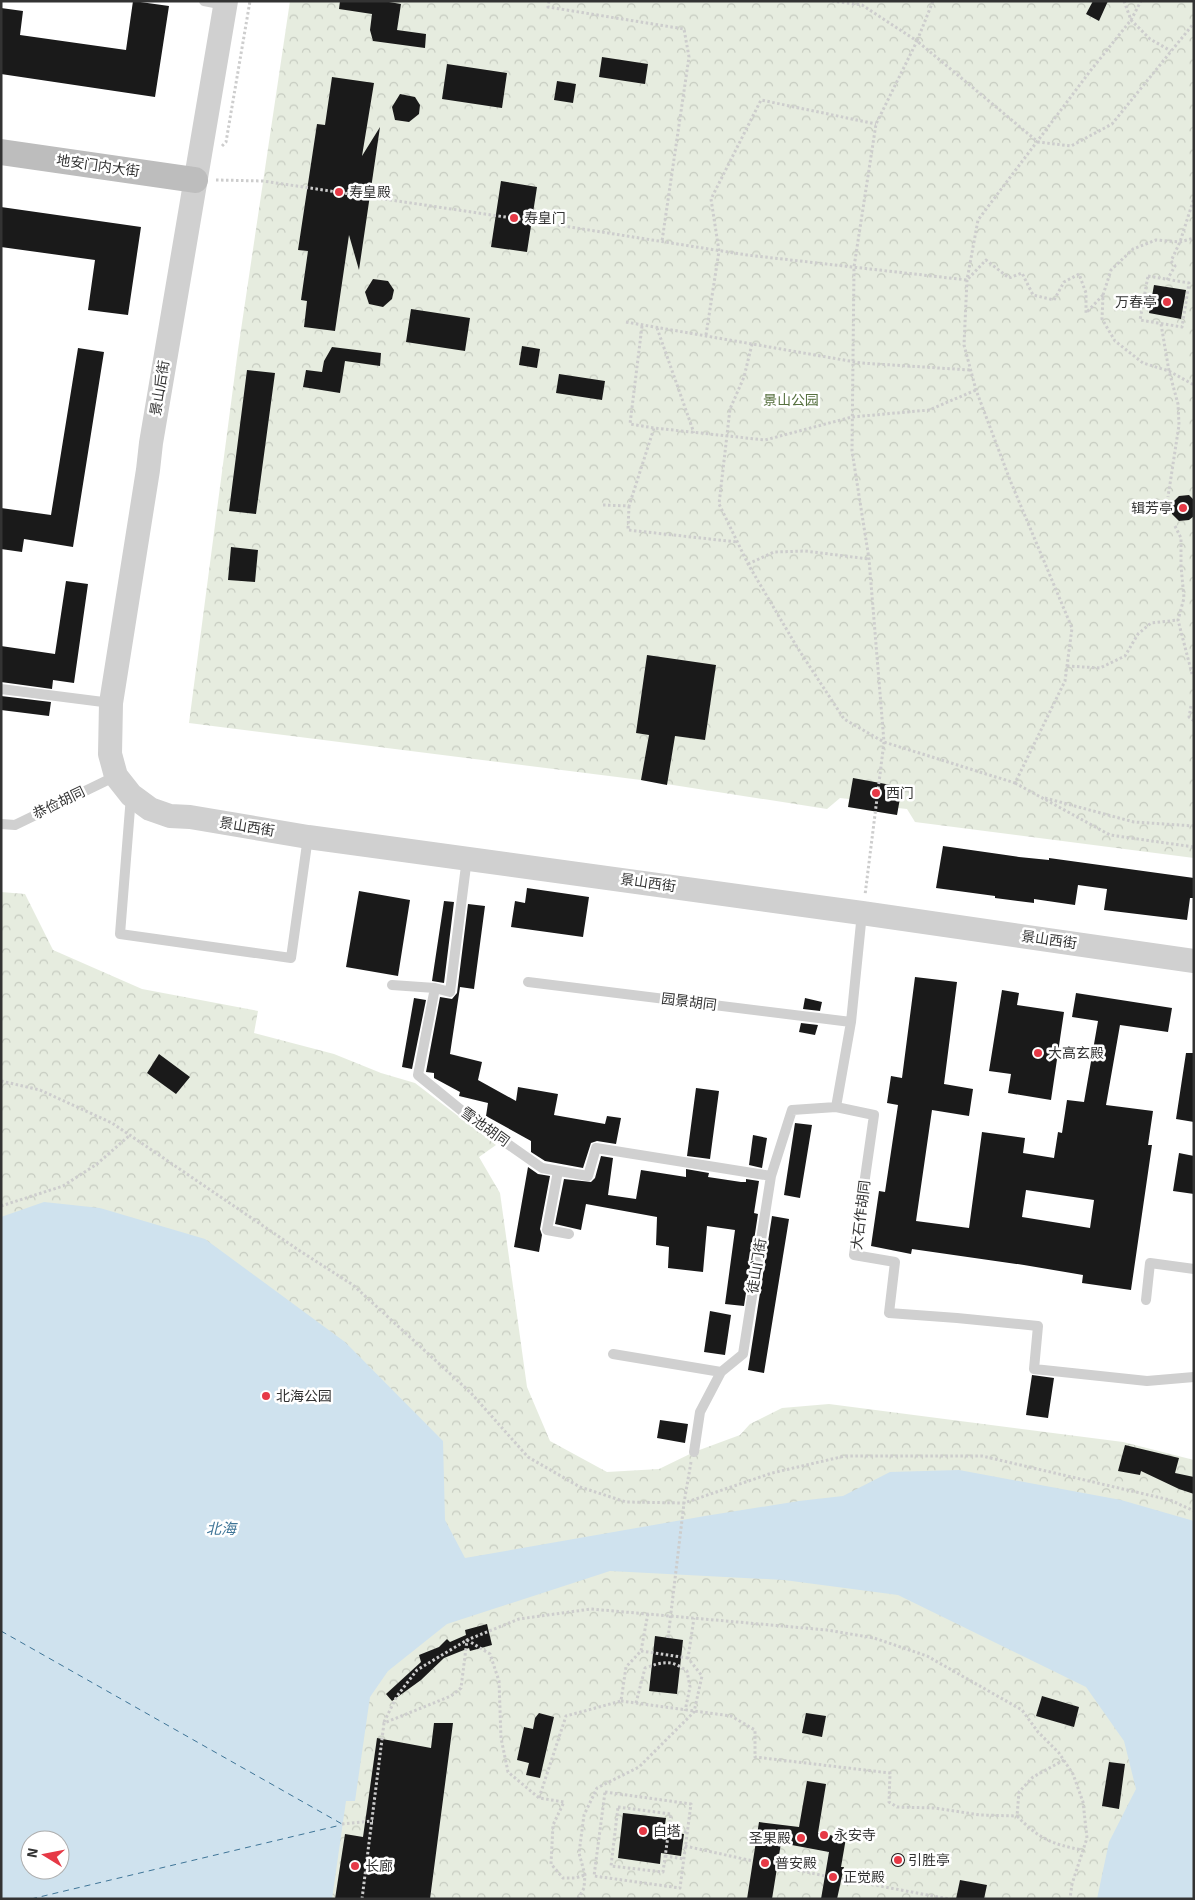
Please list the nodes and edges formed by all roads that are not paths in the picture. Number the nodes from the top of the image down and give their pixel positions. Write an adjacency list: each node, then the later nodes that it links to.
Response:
1 (218, 2): 3 (street, 景山后街)
2 (1, 152): 3 (main road, 地安门内大街)
3 (195, 180): 5 (street, 景山后街)
4 (1, 689): 5 (lane)
5 (111, 703): 6 (street, 景山后街)
6 (116, 776): 7 (street, 景山西街); 8 (lane, 恭俭胡同)
7 (131, 795): 9 (street, 景山西街); 9 (lane)
8 (1, 824)
9 (308, 837): 10 (street, 景山西街)
10 (467, 858): 11 (street, 景山西街); 15 (lane)
11 (862, 913): 12 (street, 景山西街); 16 (lane)
12 (1194, 961)
13 (528, 982): 16 (lane, 园景胡同)
14 (392, 985): 15 (lane)
15 (435, 988): 18 (lane, 雪池胡同)
16 (851, 1022): 17 (lane)
17 (836, 1107): 19 (lane, 徒山门街); 25 (lane, 大石作胡同)
18 (558, 1171): 19 (lane, 雪池胡同); 20 (lane)
19 (771, 1176): 24 (lane, 徒山门街)
20 (569, 1234)
21 (1194, 1269): 22 (lane)
22 (1146, 1300)
23 (613, 1354): 24 (lane)
24 (721, 1372): 26 (lane, 徒山门街)
25 (1194, 1377)
26 (694, 1452)

